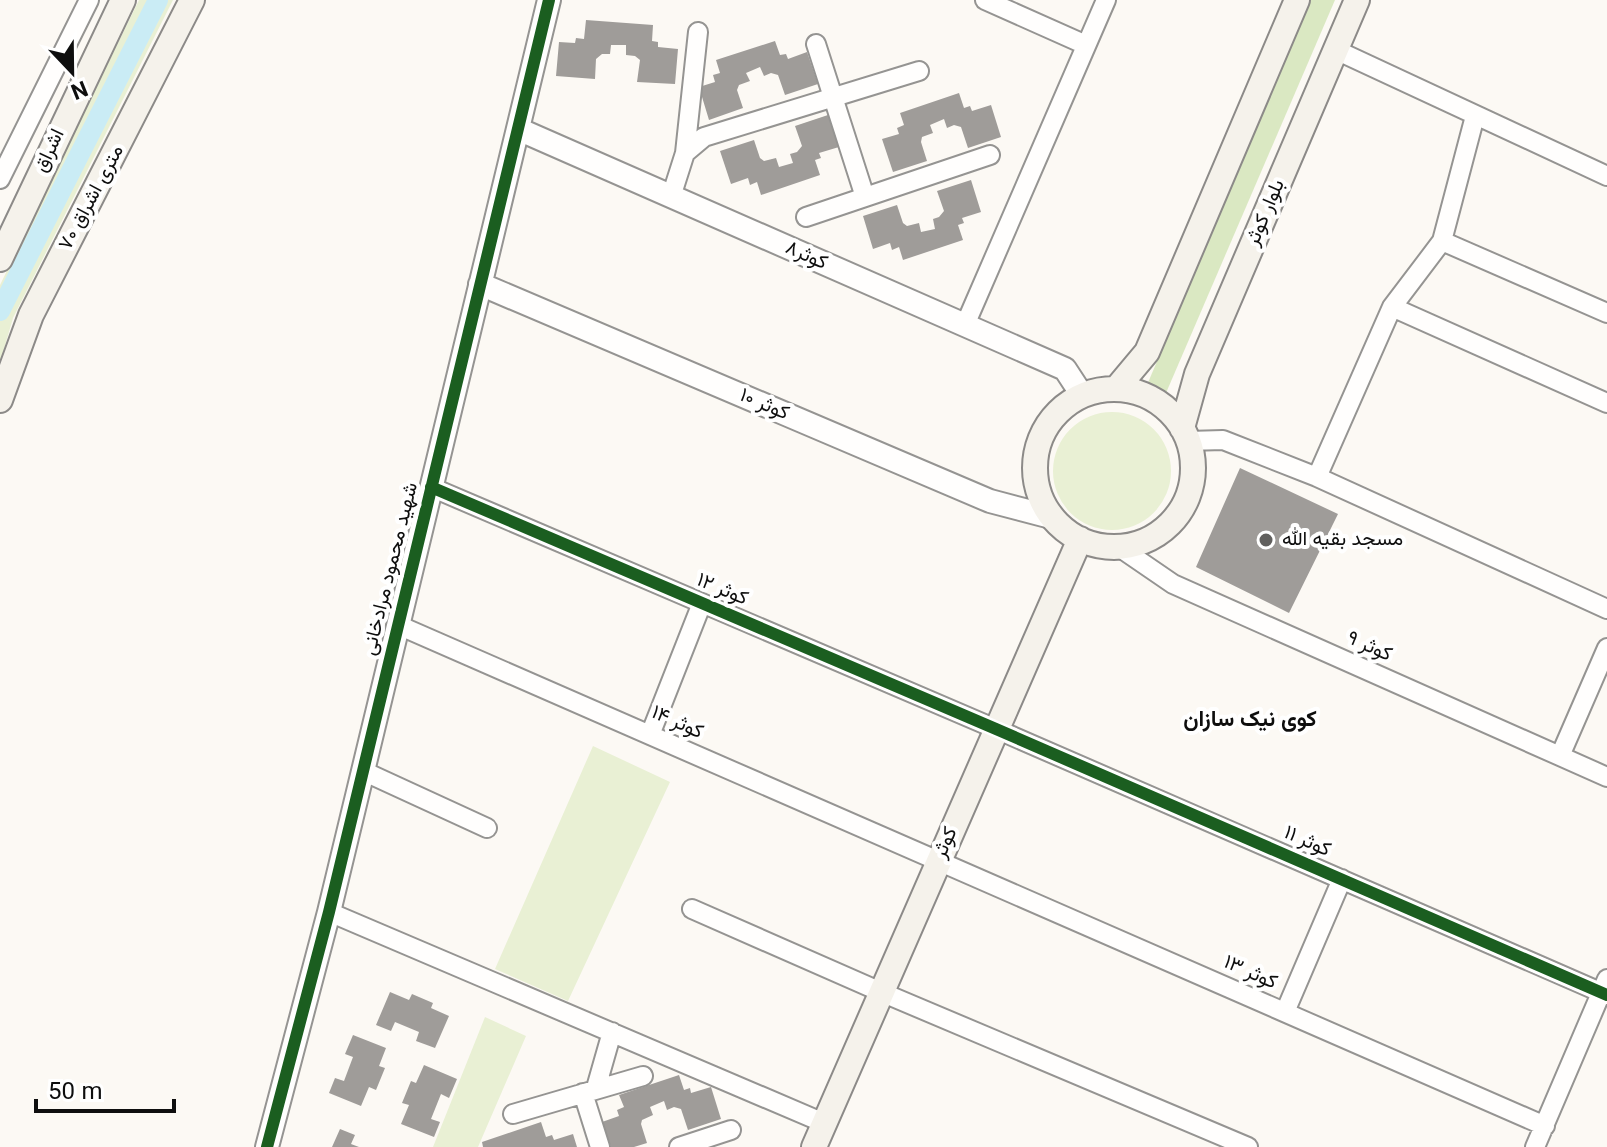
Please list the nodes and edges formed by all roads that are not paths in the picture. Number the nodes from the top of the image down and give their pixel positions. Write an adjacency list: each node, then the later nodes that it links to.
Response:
1 (89, 0): 20 (street)
2 (123, 0): 25 (main road, اشراق)
3 (192, 0): 32 (main road, ۷۰ متری اشراق)
4 (549, 0): 16 (street, شهید محمود مرادخانی)
5 (985, 0): 11 (street)
6 (1106, 0): 11 (street)
7 (1297, 0): 30 (main road)
8 (1357, 0): 12 (main road, بلوار کوثر)
9 (698, 32): 17 (street)
10 (816, 44): 14 (street)
11 (1086, 45): 29 (street)
12 (1336, 50): 15 (street); 34 (main road, بلوار کوثر)
13 (919, 71): 14 (street)
14 (834, 97): 17 (street); 22 (street)
15 (1475, 116): 19 (street); 24 (street)
16 (518, 129): 21 (street, کوثر۸); 26 (street, شهید محمود مرادخانی)
17 (685, 153): 21 (street)
18 (990, 155): 22 (street)
19 (1607, 176)
20 (0, 179)
21 (671, 197): 29 (street, کوثر۸)
22 (865, 197): 23 (street)
23 (806, 217)
24 (1442, 241): 27 (street); 28 (street)
25 (0, 259)
26 (480, 284): 36 (street, شهید محمود مرادخانی); 37 (street, کوثر ۱۰)
27 (1392, 307): 33 (street); 35 (street)
28 (1607, 313)
29 (965, 325): 31 (street, کوثر۸)
30 (1116, 389): 31 (main road); 34 (main road)
31 (1082, 395): 37 (main road)
32 (0, 400)
33 (1607, 403)
34 (1185, 435): 35 (street); 39 (main road)
35 (1317, 477): 41 (street)
36 (431, 487): 40 (street, کوثر ۱۲); 42 (street, شهید محمود مرادخانی)
37 (1051, 517): 38 (main road)
38 (1080, 539): 39 (main road); 44 (main road, کوثر)
39 (1119, 547): 46 (street, کوثر ۹)
40 (702, 603): 44 (street, کوثر ۱۲); 45 (street)
41 (1607, 609)
42 (398, 625): 45 (street, کوثر ۱۴); 47 (street, شهید محمود مرادخانی)
43 (1607, 648): 46 (street)
44 (996, 729): 50 (main road, کوثر); 51 (street, کوثر ۱۱)
45 (650, 735): 50 (street, کوثر ۱۴)
46 (1560, 756): 48 (street, کوثر ۹)
47 (363, 771): 49 (street); 53 (street, شهید محمود مرادخانی)
48 (1607, 777)
49 (487, 828)
50 (938, 861): 55 (main road, کوثر); 56 (street, کوثر ۱۳)
51 (1342, 879): 54 (street, کوثر ۱۱); 56 (street)
52 (692, 909): 55 (street)
53 (329, 912): 57 (street); 64 (street, شهید محمود مرادخانی)
54 (1605, 989): 62 (street)
55 (881, 992): 61 (main road, کوثر); 68 (street)
56 (1285, 1012): 62 (street, کوثر ۱۳)
57 (612, 1032): 59 (street); 61 (street)
58 (643, 1076): 59 (street)
59 (589, 1091): 60 (street); 65 (street)
60 (513, 1114)
61 (824, 1123): 67 (main road, کوثر)
62 (1545, 1126): 69 (street)
63 (731, 1130): 66 (street)
64 (267, 1147)
65 (600, 1147)
66 (679, 1147)
67 (814, 1147)
68 (1248, 1147)
69 (1535, 1147)

